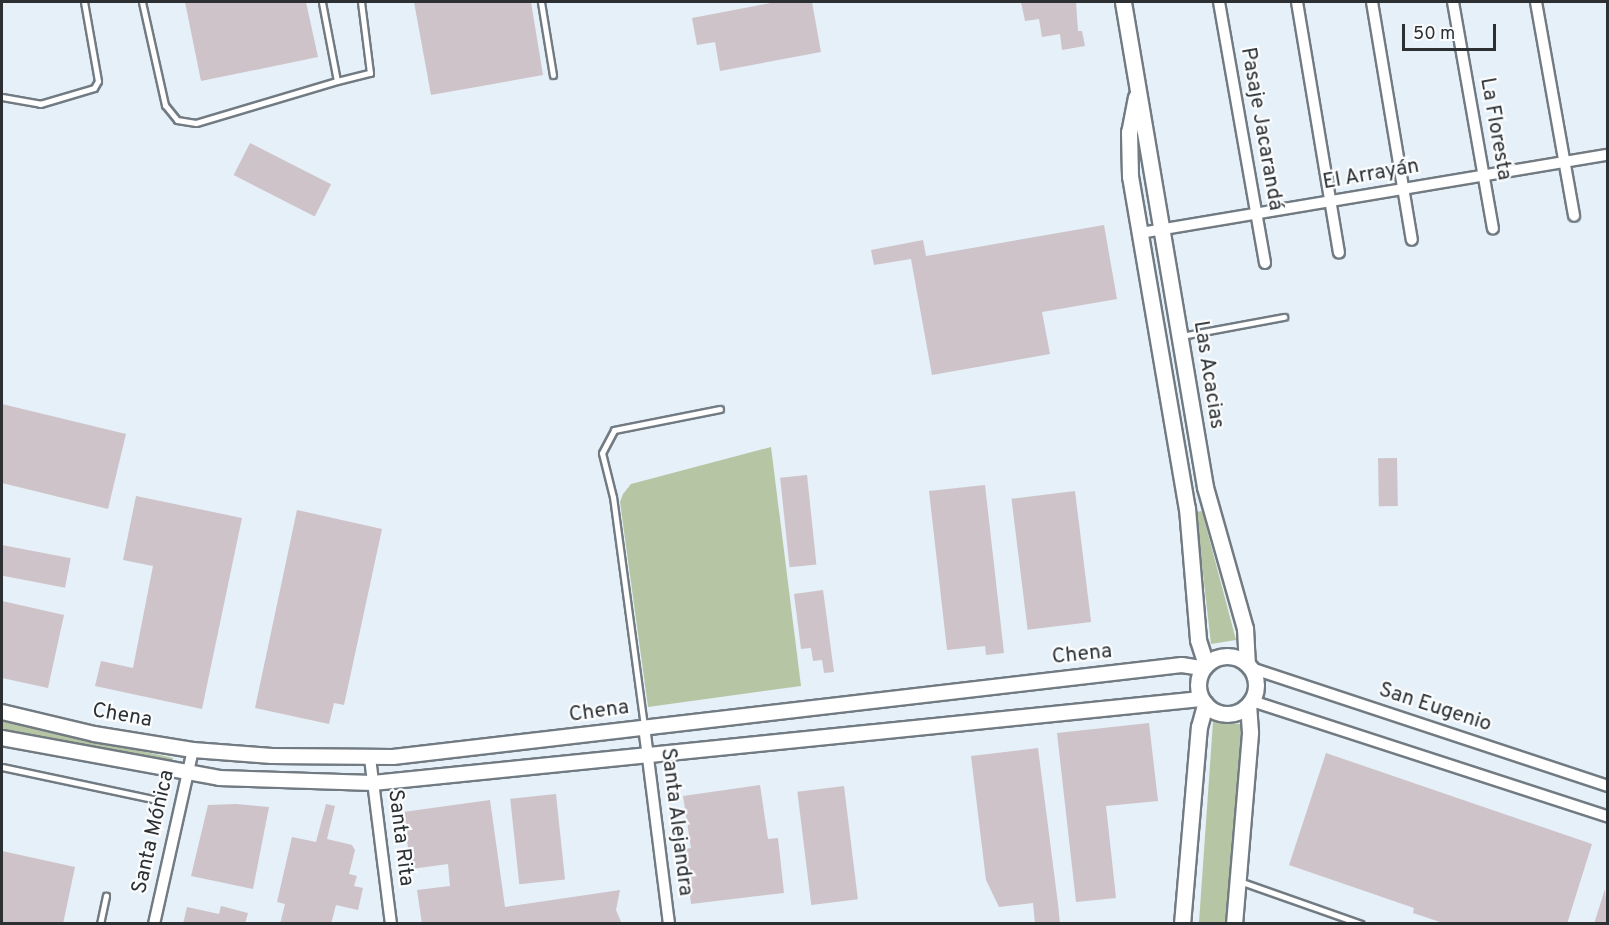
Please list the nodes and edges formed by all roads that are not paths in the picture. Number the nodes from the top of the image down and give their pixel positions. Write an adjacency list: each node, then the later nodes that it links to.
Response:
1 (84, 2): 15 (lane)
2 (141, 2): 13 (lane)
3 (322, 2): 13 (lane)
4 (361, 2): 13 (lane)
5 (541, 2): 12 (lane)
6 (1123, 2): 14 (main road, Las Acacias)
7 (1219, 2): 21 (street, Pasaje Jacarandá)
8 (1297, 2): 20 (street)
9 (1372, 2): 19 (street)
10 (1454, 2): 18 (street, La Floresta)
11 (1536, 2): 17 (street)
12 (554, 75)
13 (337, 81)
14 (1138, 91): 24 (main road, Las Acacias); 25 (main road, Las Acacias)
15 (2, 97)
16 (1608, 155): 17 (street, El Arrayán)
17 (1564, 162): 18 (street, El Arrayán); 22 (street)
18 (1483, 176): 19 (street, El Arrayán); 23 (street, La Floresta)
19 (1403, 189): 20 (street, El Arrayán); 26 (street)
20 (1331, 201): 21 (street, El Arrayán); 27 (street)
21 (1256, 214): 24 (street, El Arrayán); 28 (street, Pasaje Jacarandá)
22 (1574, 216)
23 (1493, 228)
24 (1164, 230): 25 (street, El Arrayán); 30 (main road, Las Acacias)
25 (1140, 233): 33 (main road, Las Acacias)
26 (1412, 240)
27 (1339, 252)
28 (1265, 263)
29 (1284, 317): 30 (lane)
30 (1180, 336): 32 (main road, Las Acacias)
31 (720, 409): 37 (lane)
32 (1249, 665): 33 (main road); 35 (main road); 45 (street, San Eugenio)
33 (1204, 666): 34 (main road); 37 (street, Chena)
34 (1203, 702): 35 (main road); 40 (street); 54 (main road)
35 (1250, 703): 47 (street); 48 (main road)
36 (2, 712): 39 (street, Chena)
37 (644, 726): 40 (street, Santa Alejandra); 41 (street, Chena)
38 (2, 738): 43 (street)
39 (193, 750): 41 (street, Chena); 43 (street, Santa Mónica)
40 (648, 757): 44 (street); 53 (street, Santa Alejandra)
41 (370, 758): 44 (street, Santa Rita)
42 (2, 767): 46 (lane)
43 (187, 774): 44 (street); 51 (street, Santa Mónica)
44 (373, 783): 52 (street, Santa Rita)
45 (1608, 786)
46 (153, 799)
47 (1608, 817)
48 (1237, 881): 55 (main road); 56 (lane)
49 (106, 896): 50 (lane)
50 (100, 924)
51 (154, 924)
52 (392, 924)
53 (669, 924)
54 (1182, 924)
55 (1234, 924)
56 (1361, 924)

